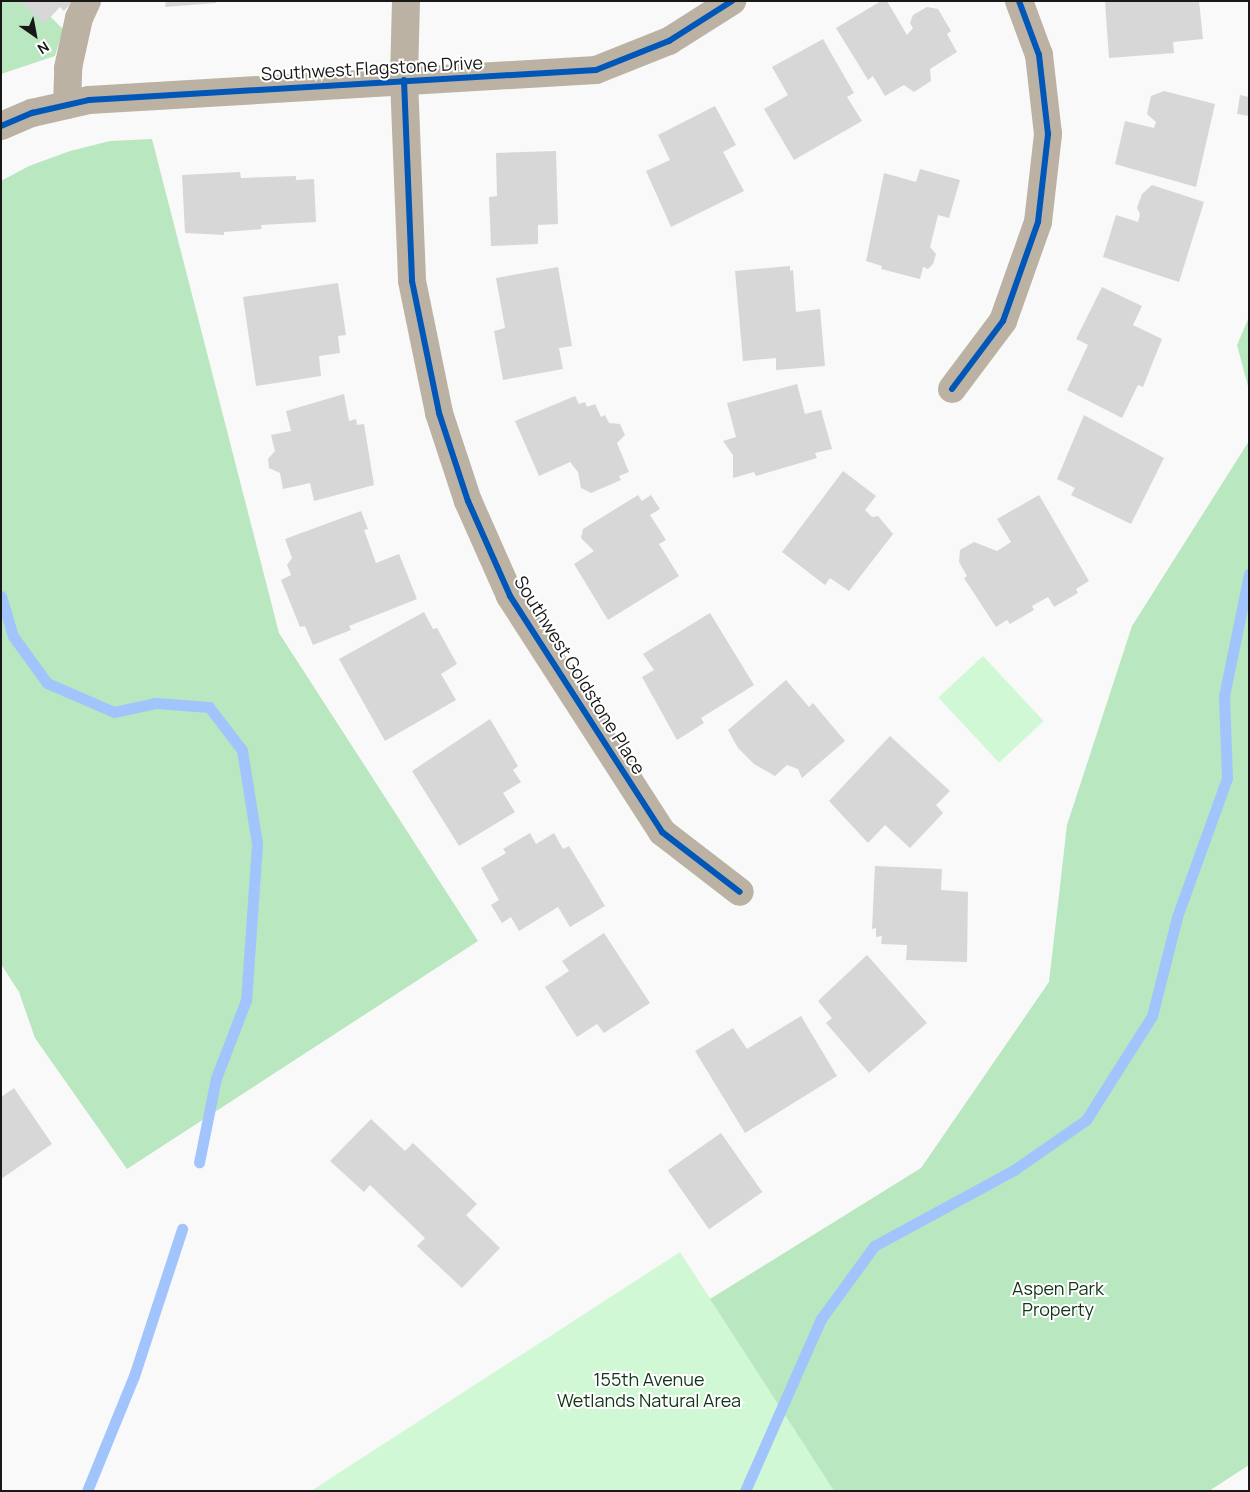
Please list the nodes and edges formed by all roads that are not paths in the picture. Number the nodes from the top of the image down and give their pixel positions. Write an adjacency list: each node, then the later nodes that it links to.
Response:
1 (87, 1): 6 (street)
2 (406, 1): 5 (street, Southwest Goldstone Place)
3 (732, 1): 5 (street, Southwest Flagstone Drive)
4 (1019, 1): 8 (street)
5 (404, 80): 6 (street, Southwest Flagstone Drive); 9 (street, Southwest Goldstone Place)
6 (67, 105): 7 (street, Southwest Flagstone Drive)
7 (1, 126)
8 (952, 389)
9 (740, 892)

